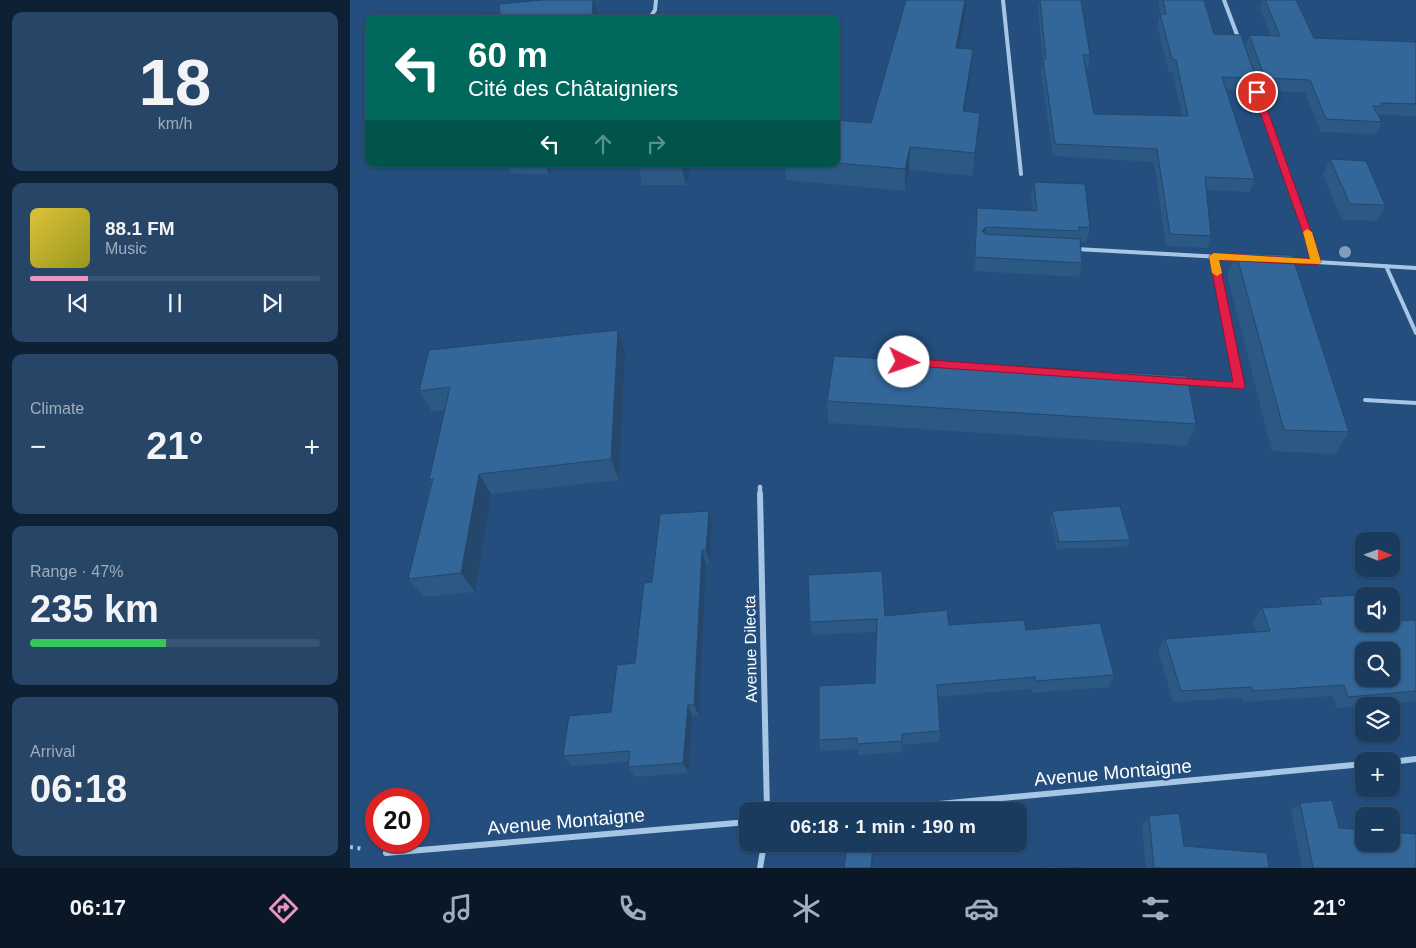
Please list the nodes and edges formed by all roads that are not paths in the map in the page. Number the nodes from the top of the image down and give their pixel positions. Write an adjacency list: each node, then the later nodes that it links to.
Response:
1 (656, 0): 4 (street)
2 (1003, 0): 7 (street)
3 (1224, 0): 5 (street)
4 (652, 15)
5 (1240, 46)
6 (1250, 74): 8 (street)
7 (1021, 174)
8 (1310, 239): 13 (lane)
9 (1074, 249): 10 (lane)
10 (1214, 256): 11 (lane); 17 (lane)
11 (1242, 258)
12 (1288, 260): 13 (lane)
13 (1316, 262): 14 (lane)
14 (1386, 266): 15 (lane); 16 (lane)
15 (1416, 268)
16 (1416, 333)
17 (1180, 382)
18 (1364, 400): 19 (lane)
19 (1416, 403)
20 (760, 487): 24 (street, Avenue Dilecta)
21 (1416, 759): 22 (street)
22 (1400, 761)
23 (1355, 765): 25 (street, Avenue Montaigne)
24 (767, 802)
25 (961, 802)
26 (739, 823): 27 (street, Avenue Montaigne)
27 (430, 849)
28 (763, 852): 29 (street)
29 (760, 868)

